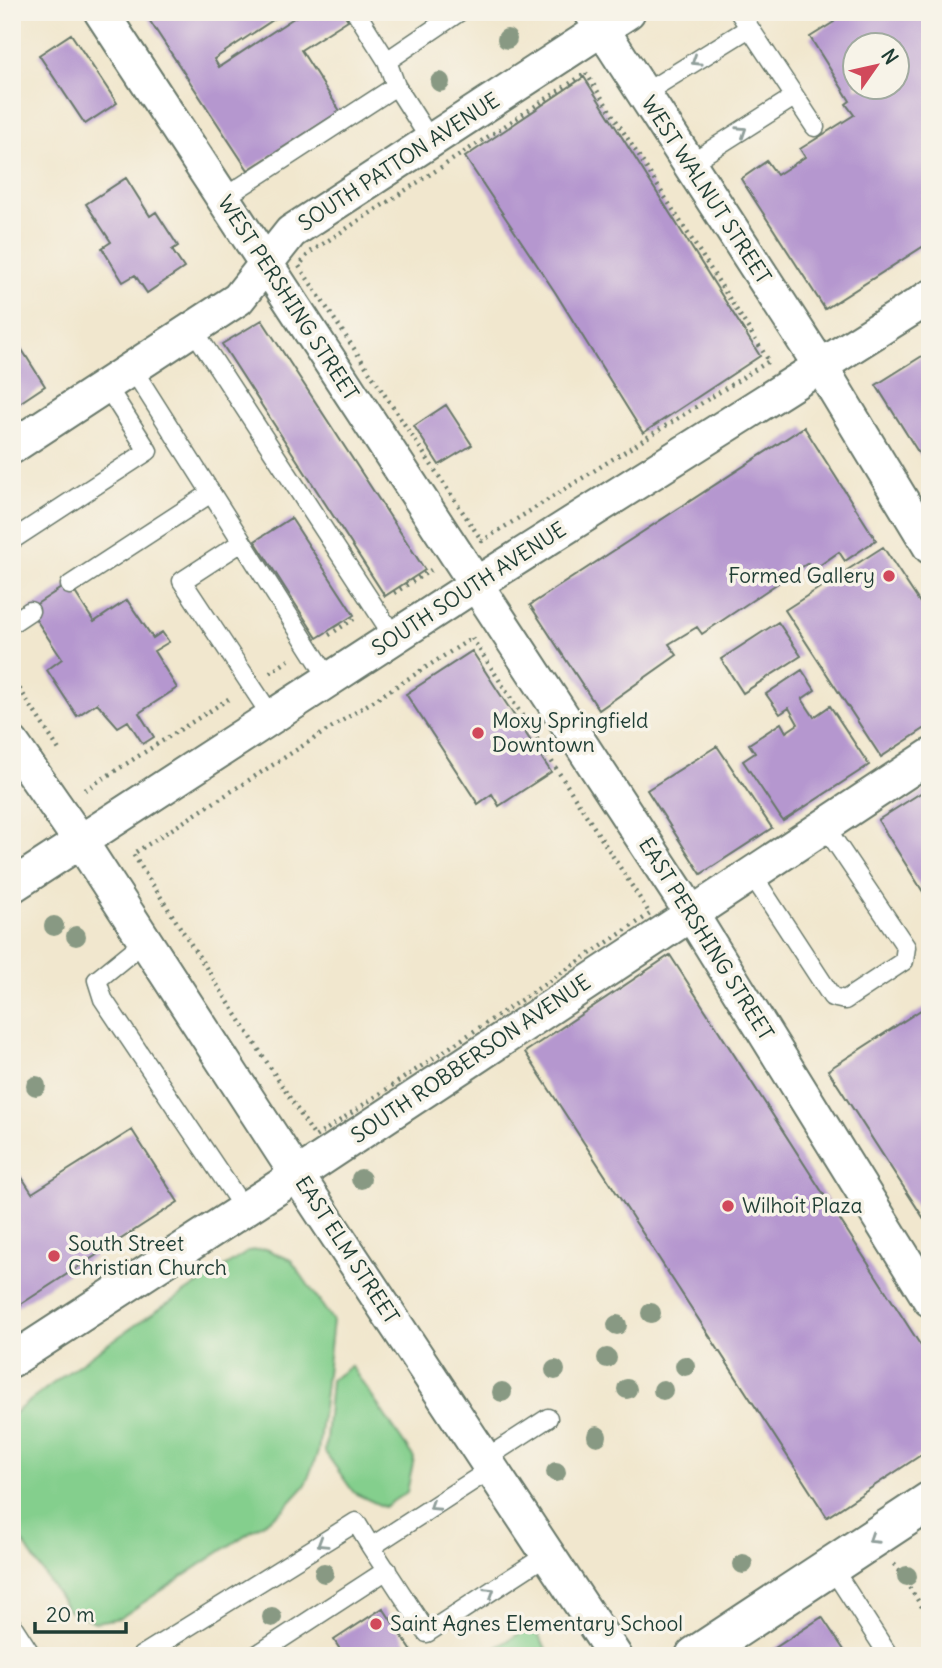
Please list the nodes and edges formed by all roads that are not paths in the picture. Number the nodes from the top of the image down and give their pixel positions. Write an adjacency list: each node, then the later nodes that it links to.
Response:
1 (102, 12): 13 (street, WEST PERSHING STREET)
2 (356, 12): 6 (lane)
3 (459, 12): 6 (lane)
4 (607, 18): 8 (street, WEST WALNUT STREET); 11 (street, SOUTH PATTON AVENUE)
5 (744, 20): 8 (lane, one-way to 8); 9 (lane)
6 (387, 61): 7 (lane)
7 (396, 86): 11 (lane); 13 (lane)
8 (643, 94): 12 (street, WEST WALNUT STREET)
9 (794, 97): 10 (lane); 12 (lane, one-way to 9)
10 (815, 127)
11 (431, 141): 14 (street, SOUTH PATTON AVENUE)
12 (689, 164): 17 (street, WEST WALNUT STREET)
13 (222, 199): 14 (street, WEST PERSHING STREET)
14 (265, 264): 16 (street, SOUTH PATTON AVENUE); 24 (street, WEST PERSHING STREET)
15 (930, 297): 17 (street, SOUTH SOUTH AVENUE)
16 (193, 329): 18 (street, SOUTH PATTON AVENUE); 28 (lane)
17 (821, 367): 23 (street, WEST WALNUT STREET); 24 (street, SOUTH SOUTH AVENUE)
18 (119, 377): 19 (street, SOUTH PATTON AVENUE); 20 (lane); 21 (lane)
19 (12, 447)
20 (211, 493): 22 (lane); 25 (lane)
21 (12, 540)
22 (242, 542): 29 (lane); 30 (lane)
23 (930, 547)
24 (476, 583): 28 (street, SOUTH SOUTH AVENUE); 37 (street, EAST PERSHING STREET)
25 (70, 585)
26 (30, 611): 27 (lane)
27 (12, 623)
28 (394, 637): 29 (street, SOUTH SOUTH AVENUE)
29 (329, 679): 30 (street, SOUTH SOUTH AVENUE)
30 (272, 717): 34 (street, SOUTH SOUTH AVENUE)
31 (12, 743): 34 (street, EAST ELM STREET)
32 (930, 756): 33 (street, SOUTH ROBBERSON AVENUE)
33 (824, 825): 35 (street, SOUTH ROBBERSON AVENUE); 35 (lane)
34 (81, 842): 36 (street, SOUTH SOUTH AVENUE); 38 (street, EAST ELM STREET)
35 (751, 873): 37 (street, SOUTH ROBBERSON AVENUE)
36 (12, 886)
37 (691, 913): 39 (street, SOUTH ROBBERSON AVENUE); 41 (street, EAST PERSHING STREET)
38 (145, 941): 39 (street, EAST ELM STREET); 40 (lane)
39 (297, 1175): 40 (street, SOUTH ROBBERSON AVENUE); 44 (street, EAST ELM STREET)
40 (244, 1209): 42 (street, SOUTH ROBBERSON AVENUE)
41 (930, 1300)
42 (12, 1360)
43 (548, 1418): 44 (lane)
44 (488, 1464): 46 (lane, one-way to 46); 47 (street, EAST ELM STREET)
45 (930, 1501): 48 (main road, one-way to 48)
46 (372, 1547): 49 (lane); 52 (lane, one-way to 52)
47 (548, 1554): 49 (lane, one-way to 47); 54 (street, EAST ELM STREET)
48 (831, 1566): 55 (main road); 56 (lane)
49 (387, 1570): 53 (lane)
50 (12, 1625): 51 (lane)
51 (32, 1656)
52 (141, 1656)
53 (255, 1656)
54 (615, 1656)
55 (695, 1656)
56 (889, 1656)

